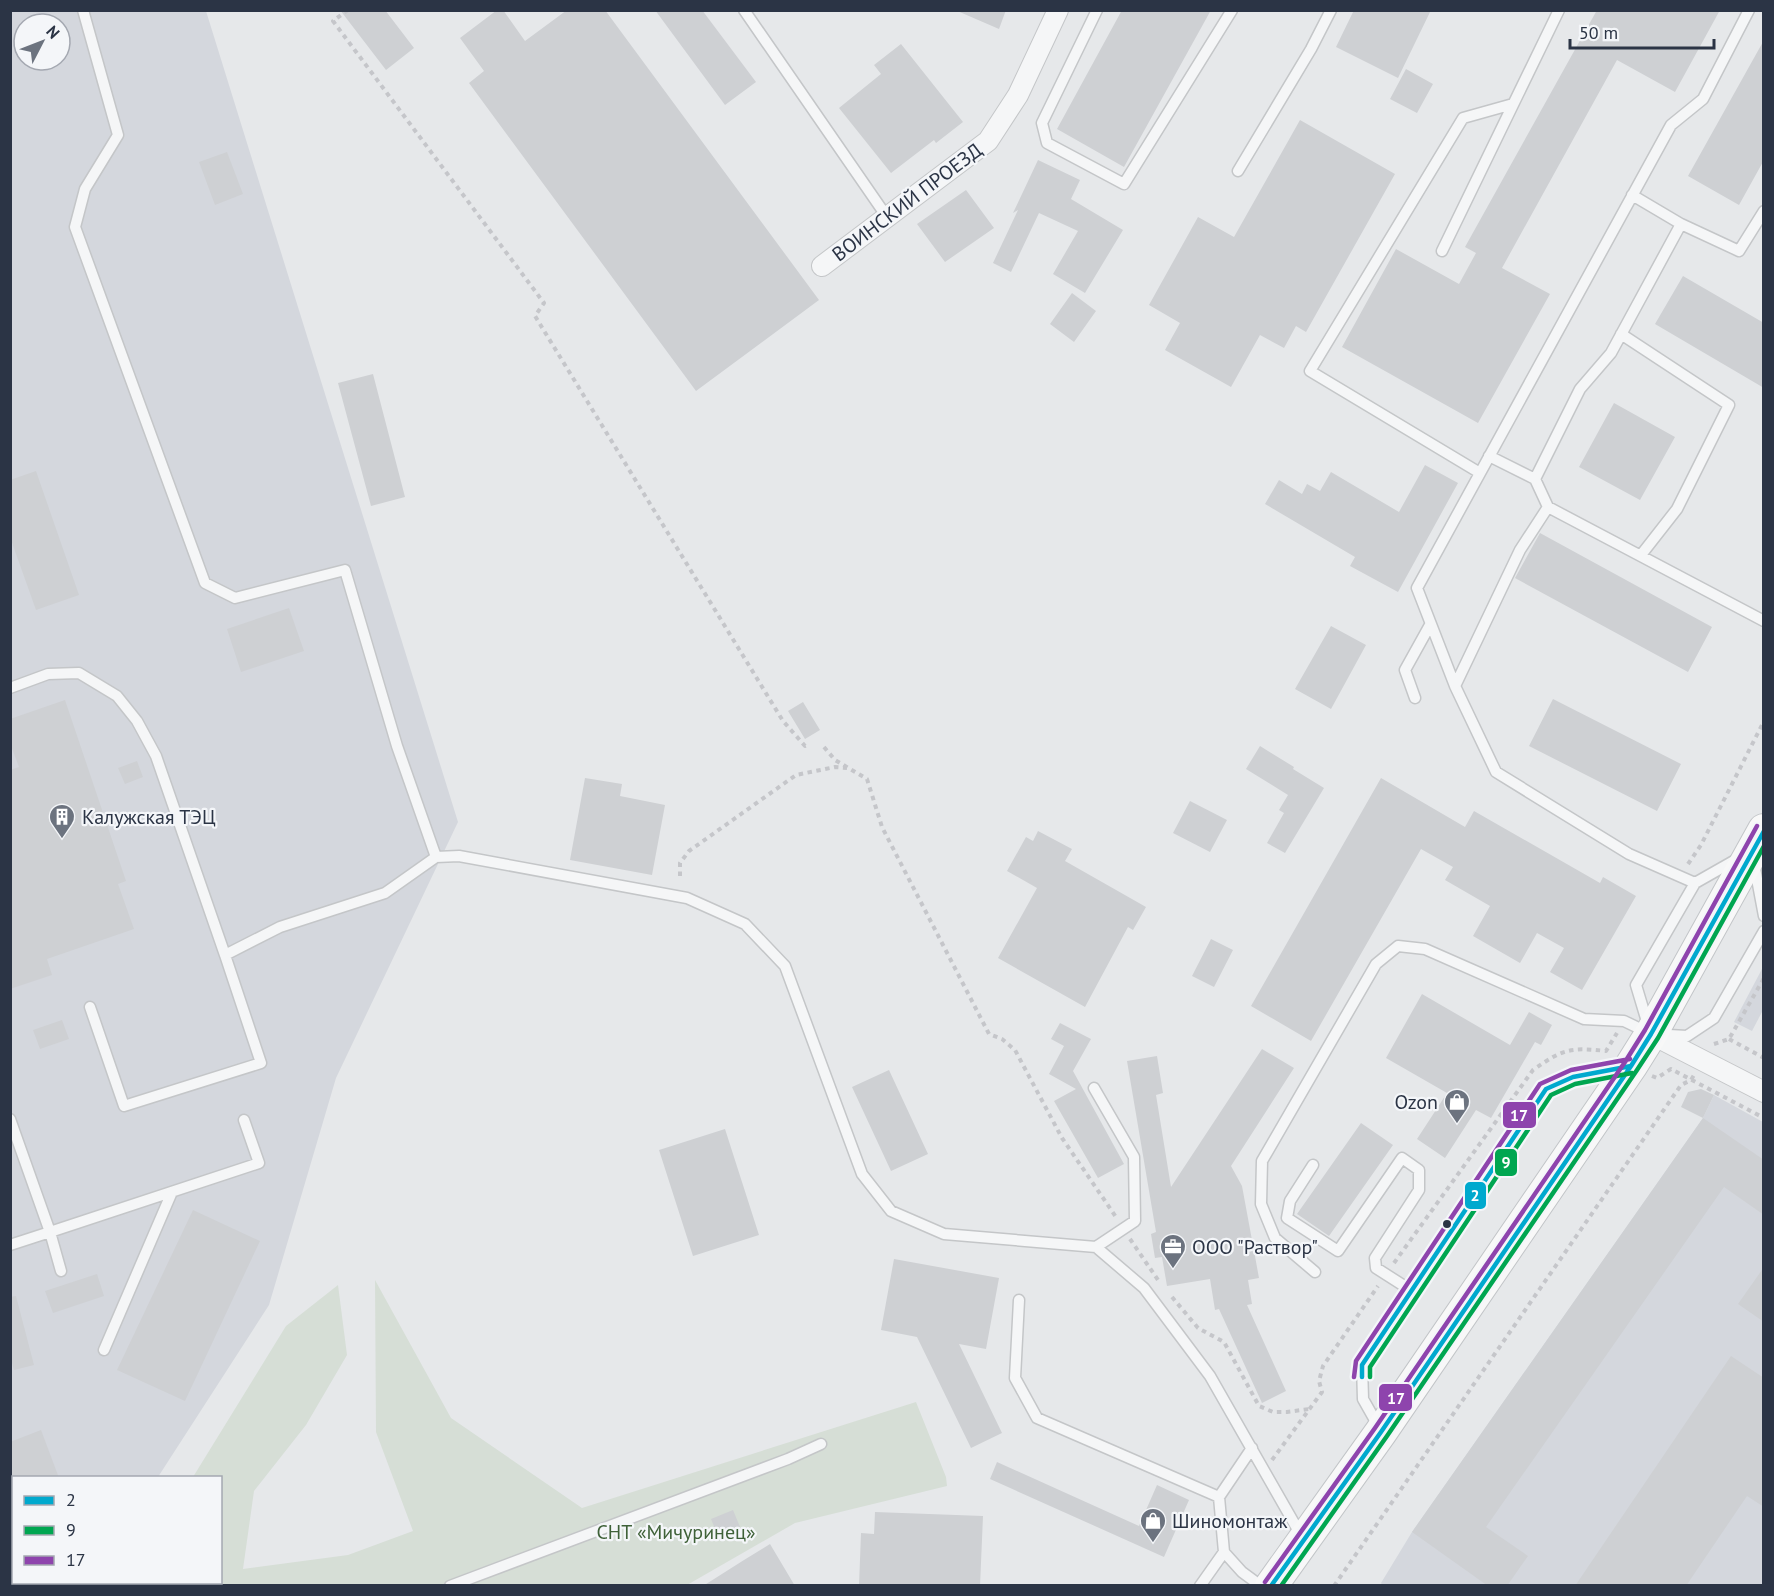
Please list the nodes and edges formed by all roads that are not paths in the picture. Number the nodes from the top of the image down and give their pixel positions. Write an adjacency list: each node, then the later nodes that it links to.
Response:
1 (83, 10): 29 (lane)
2 (744, 10): 13 (lane)
3 (1058, 10): 13 (street, ВОИНСКИЙ ПРОЕЗД)
4 (1097, 10): 5 (lane)
5 (1232, 10)
6 (1331, 10): 10 (lane)
7 (1559, 10): 9 (lane)
8 (1749, 10): 11 (lane)
9 (1513, 104): 15 (lane); 19 (lane)
10 (1238, 171)
11 (1632, 195): 14 (lane); 18 (lane)
12 (1764, 211): 14 (lane)
13 (887, 217): 16 (street, ВОИНСКИЙ ПРОЕЗД)
14 (1681, 224): 17 (lane)
15 (1442, 251)
16 (822, 266)
17 (1621, 334): 20 (lane); 22 (lane)
18 (1490, 456): 19 (lane); 20 (lane)
19 (1480, 473): 24 (lane)
20 (1535, 479): 21 (lane)
21 (1548, 507): 22 (lane); 25 (lane)
22 (1641, 555): 23 (lane)
23 (1764, 621)
24 (1430, 625): 25 (lane); 27 (lane)
25 (1455, 686): 30 (lane)
26 (10, 688): 33 (lane)
27 (1414, 698)
28 (1758, 840): 30 (lane); 31 (lane); 35 (main road)
29 (436, 857): 33 (lane); 45 (lane)
30 (1695, 883): 35 (lane)
31 (1764, 916)
32 (1764, 931): 35 (lane)
33 (225, 955): 34 (lane)
34 (90, 1007)
35 (1637, 1028): 36 (main road); 38 (street); 47 (lane)
36 (1631, 1066): 48 (lane); 51 (main road)
37 (1094, 1088): 45 (lane)
38 (1764, 1092)
39 (10, 1119): 43 (lane)
40 (244, 1120): 42 (lane)
41 (1313, 1165): 48 (lane)
42 (172, 1192): 43 (lane); 50 (lane)
43 (50, 1232): 44 (lane); 46 (lane)
44 (10, 1245)
45 (1096, 1248): 53 (lane)
46 (62, 1271)
47 (1315, 1272)
48 (1412, 1291): 51 (lane)
49 (1019, 1300): 54 (lane)
50 (104, 1350)
51 (1381, 1432): 55 (main road)
52 (821, 1444): 57 (lane)
53 (1252, 1448): 54 (lane); 55 (lane)
54 (1219, 1497): 56 (lane)
55 (1304, 1540): 60 (main road)
56 (1224, 1552): 58 (lane); 59 (lane)
57 (450, 1586)
58 (1200, 1586)
59 (1261, 1586)
60 (1272, 1586)

